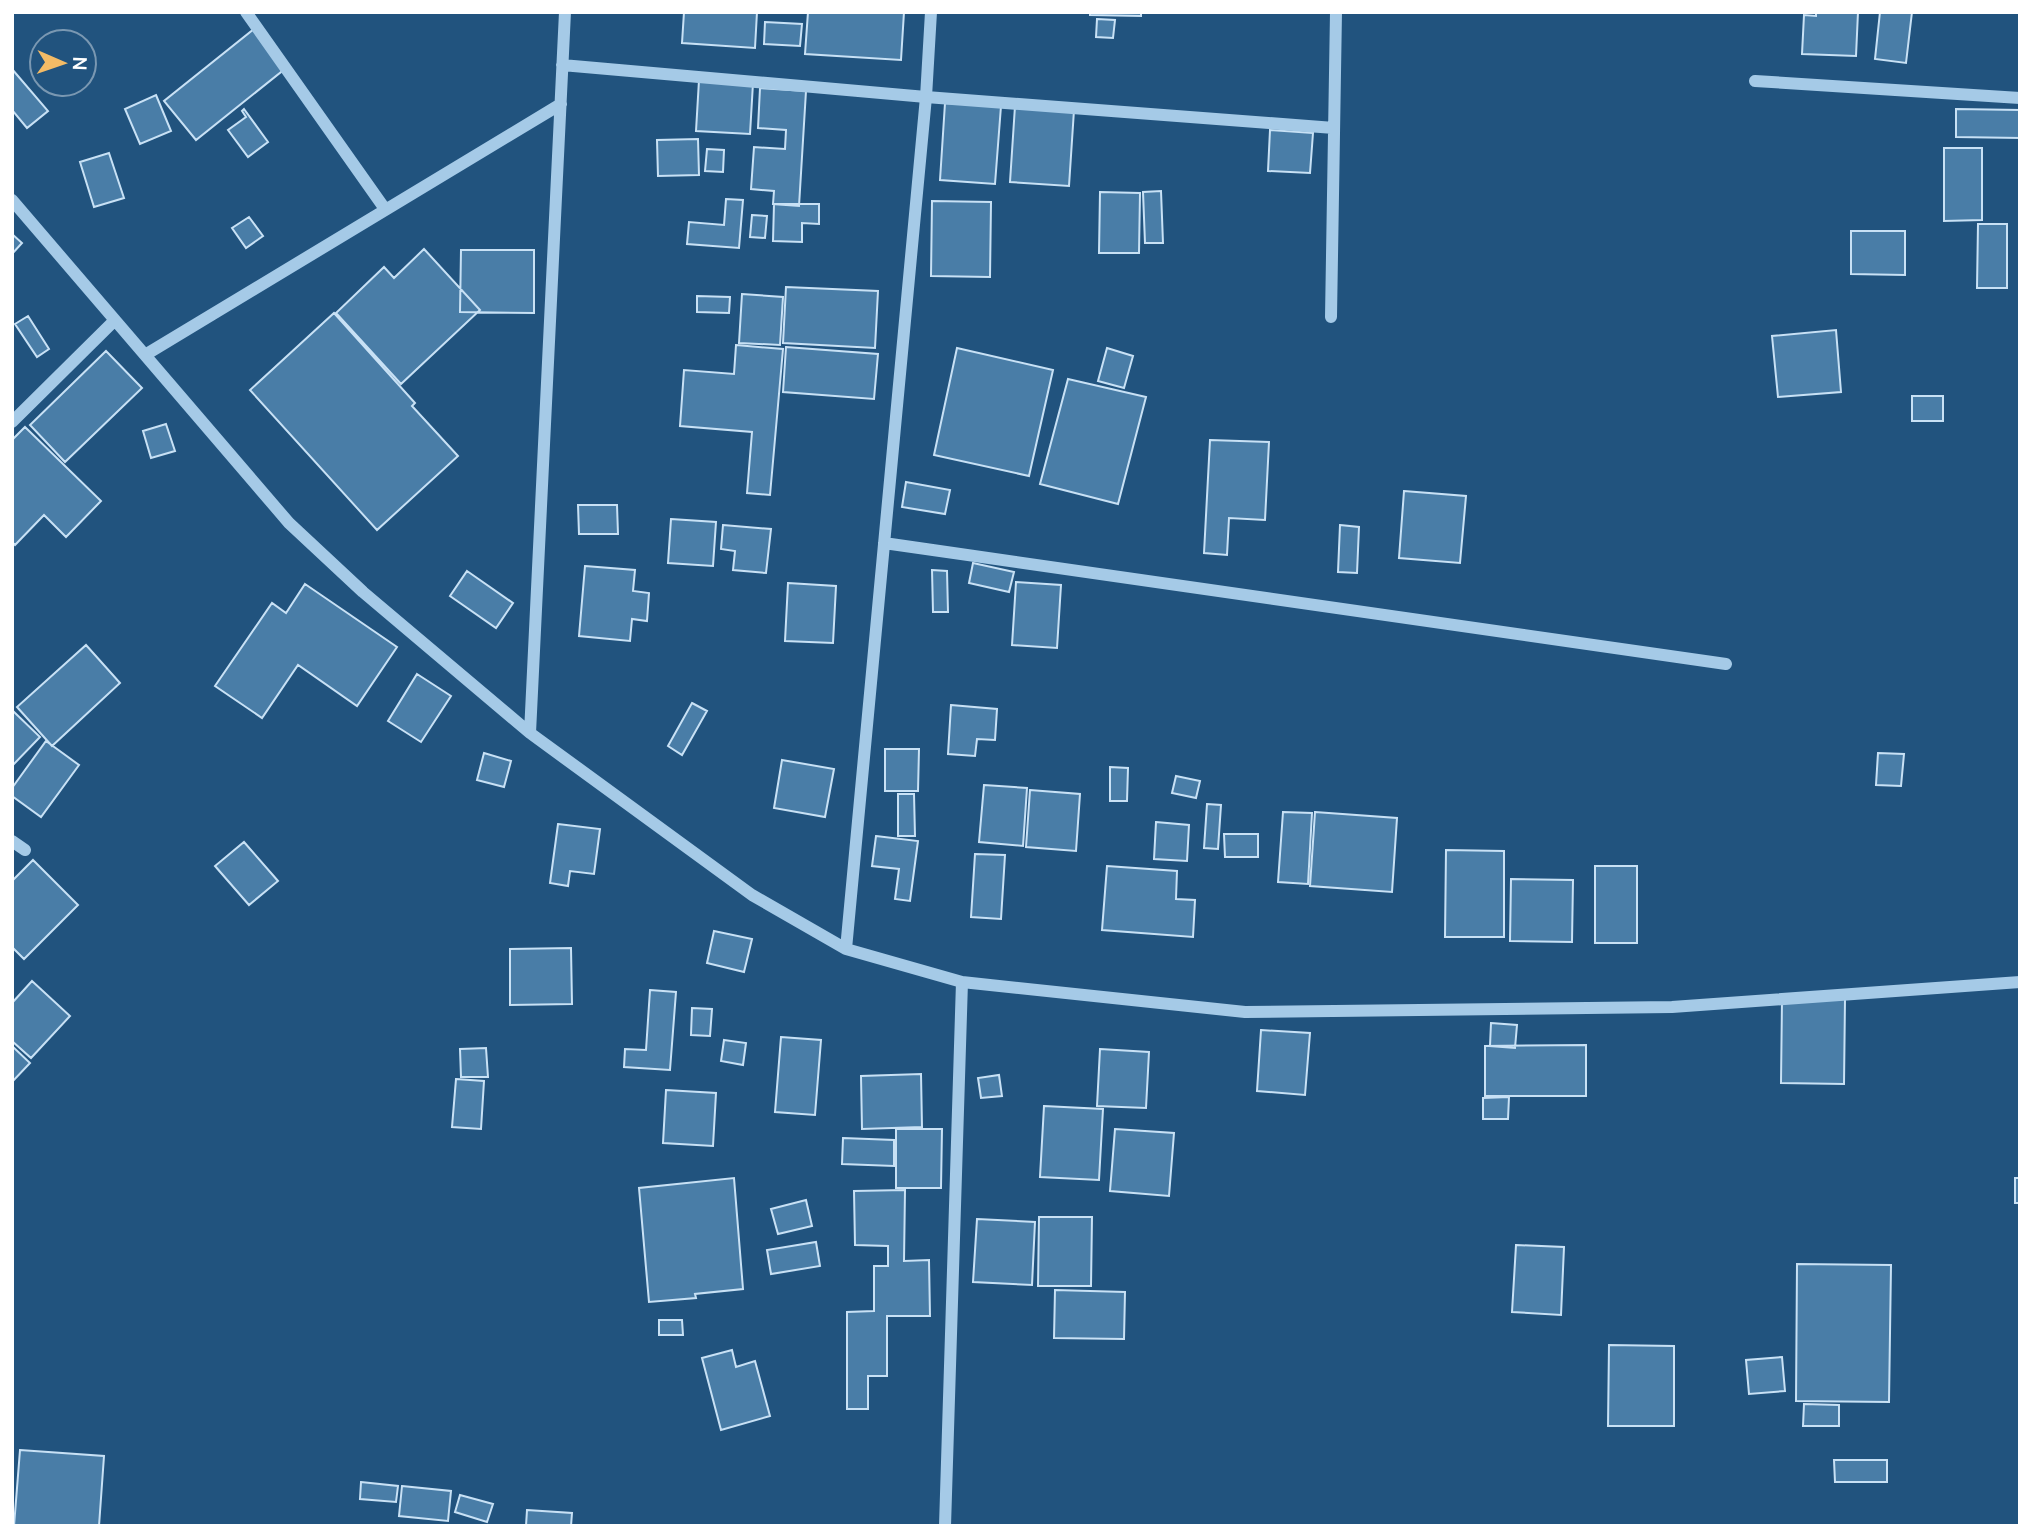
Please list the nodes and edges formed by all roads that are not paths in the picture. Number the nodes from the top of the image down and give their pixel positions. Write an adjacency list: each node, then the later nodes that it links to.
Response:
1 (246, 12): 12 (street)
2 (565, 12): 5 (street)
3 (932, 12): 7 (street)
4 (1336, 12): 10 (street)
5 (562, 65): 7 (street); 9 (street)
6 (1755, 80): 8 (street)
7 (926, 97): 10 (street); 17 (street)
8 (2020, 98)
9 (561, 104): 12 (street); 19 (street)
10 (1334, 128): 13 (street)
11 (12, 200): 14 (street)
12 (385, 209): 15 (street)
13 (1331, 317)
14 (115, 320): 15 (street); 16 (street)
15 (145, 355): 19 (street)
16 (12, 422)
17 (884, 543): 18 (street); 22 (street)
18 (1726, 664)
19 (530, 733): 22 (street)
20 (12, 841): 21 (street)
21 (25, 850)
22 (846, 949): 23 (street)
23 (962, 982): 24 (street); 25 (street)
24 (2020, 982)
25 (945, 1526)

